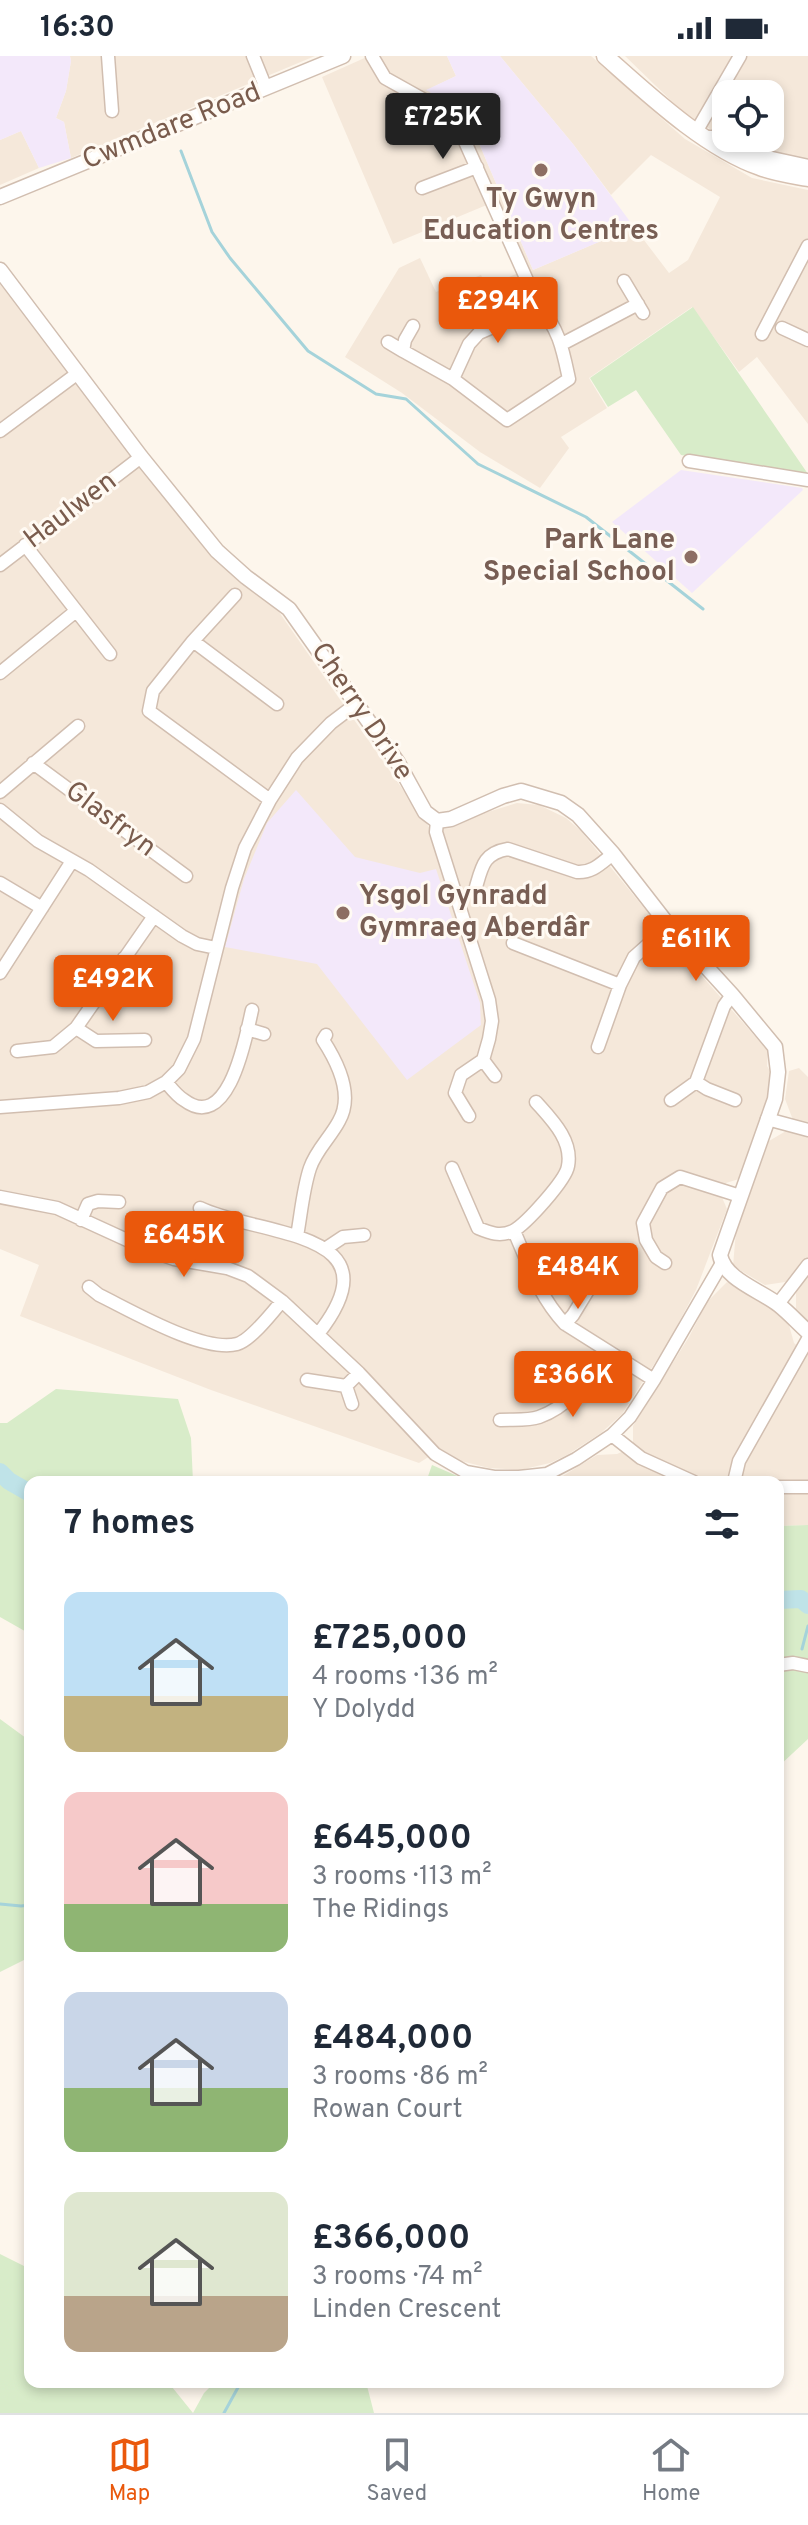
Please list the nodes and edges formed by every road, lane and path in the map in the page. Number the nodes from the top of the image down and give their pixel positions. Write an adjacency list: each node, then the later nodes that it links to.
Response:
1 (108, 56): 8 (street)
2 (253, 56): 7 (street)
3 (343, 56): 7 (street, Cwmdare Road)
4 (372, 56): 11 (street)
5 (605, 56): 9 (main road)
6 (740, 56): 9 (street)
7 (266, 88): 14 (street, Cwmdare Road)
8 (112, 111)
9 (701, 134): 10 (street); 12 (main road)
10 (808, 166)
11 (477, 167): 13 (street); 18 (street)
12 (808, 178)
13 (422, 188)
14 (0, 197)
15 (808, 246): 21 (street)
16 (0, 270): 26 (street, Cherry Drive)
17 (624, 281): 24 (street)
18 (539, 307): 24 (street); 27 (street)
19 (413, 326): 25 (street)
20 (782, 328): 22 (street)
21 (762, 334)
22 (808, 340)
23 (388, 342): 25 (street)
24 (562, 344): 27 (street)
25 (403, 351): 27 (street)
26 (78, 373): 28 (street); 29 (street, Cherry Drive)
27 (453, 379)
28 (0, 431)
29 (141, 457): 32 (street, Haulwen); 40 (street, Cherry Drive)
30 (689, 461): 31 (street)
31 (808, 480)
32 (25, 545): 33 (street, Haulwen); 35 (street)
33 (0, 565)
34 (235, 595): 36 (street)
35 (76, 611): 37 (street); 38 (street)
36 (193, 641): 39 (street); 44 (street)
37 (110, 654)
38 (0, 673)
39 (277, 704)
40 (356, 704): 44 (street); 46 (street, Cherry Drive)
41 (78, 726): 42 (street)
42 (33, 763): 43 (street); 49 (street, Glasfryn)
43 (0, 792)
44 (270, 800): 56 (street)
45 (0, 810): 48 (street)
46 (437, 821): 47 (street); 70 (street)
47 (613, 854): 50 (street); 54 (street)
48 (72, 861): 52 (street); 53 (street)
49 (186, 876)
50 (475, 879)
51 (0, 883): 52 (street)
52 (42, 908): 58 (street)
53 (154, 916): 56 (street); 57 (street)
54 (669, 926): 59 (street); 61 (street)
55 (513, 943): 59 (street)
56 (216, 948): 72 (street)
57 (124, 958): 60 (street); 63 (street)
58 (1, 972)
59 (620, 985): 68 (street)
60 (162, 991)
61 (732, 995): 73 (street); 79 (street)
62 (252, 1010): 64 (street)
63 (76, 1028): 67 (street); 69 (street)
64 (247, 1029): 65 (street); 72 (street)
65 (264, 1034)
66 (326, 1035): 89 (street)
67 (145, 1040)
68 (598, 1047)
69 (17, 1051)
70 (483, 1060): 71 (street); 78 (street)
71 (495, 1076)
72 (166, 1082): 77 (street)
73 (696, 1082): 74 (street); 75 (street)
74 (671, 1100)
75 (735, 1100)
76 (536, 1102): 87 (street)
77 (0, 1107)
78 (469, 1116)
79 (767, 1119): 80 (street); 82 (street)
80 (808, 1130)
81 (452, 1168): 87 (street)
82 (740, 1196): 91 (street); 92 (street)
83 (0, 1197): 86 (street)
84 (119, 1202): 86 (street)
85 (200, 1208): 89 (street)
86 (81, 1220): 96 (street)
87 (514, 1231): 98 (street)
88 (364, 1235): 90 (street)
89 (297, 1236): 90 (street)
90 (325, 1249): 100 (street)
91 (665, 1263)
92 (722, 1263): 97 (street); 105 (street)
93 (604, 1264): 98 (street)
94 (808, 1265): 97 (street)
95 (108, 1282): 96 (street)
96 (282, 1301): 100 (street)
97 (778, 1304): 99 (street)
98 (565, 1324): 102 (street)
99 (808, 1332)
100 (318, 1334): 103 (street)
101 (808, 1339): 113 (street)
102 (608, 1351): 105 (street); 108 (street)
103 (359, 1373): 106 (street); 110 (street)
104 (307, 1380): 106 (street)
105 (654, 1380): 109 (street)
106 (346, 1386): 107 (street)
107 (352, 1404)
108 (500, 1420)
109 (612, 1435): 111 (street); 112 (street)
110 (508, 1476)
111 (528, 1476)
112 (681, 1476)
113 (735, 1476)
114 (784, 1487): 115 (street)
115 (808, 1487)
116 (784, 1664): 117 (street)
117 (808, 1666)

